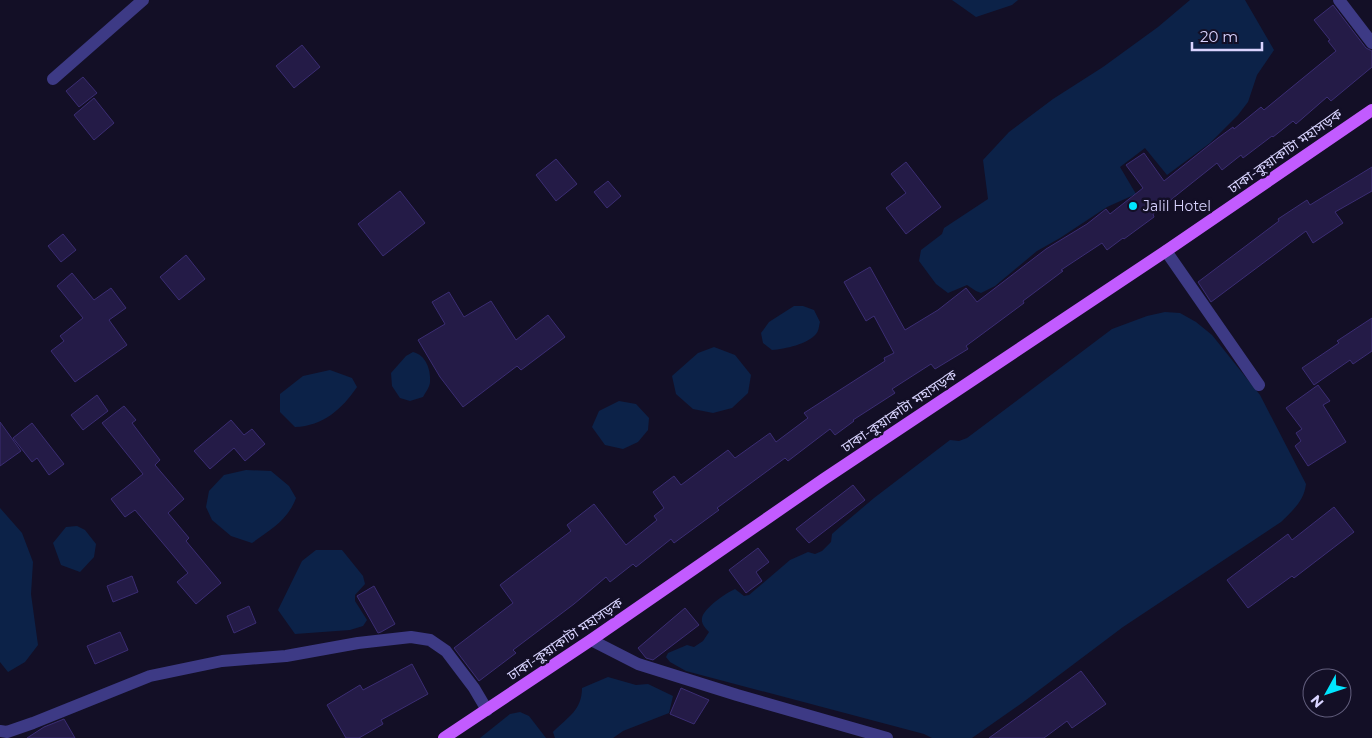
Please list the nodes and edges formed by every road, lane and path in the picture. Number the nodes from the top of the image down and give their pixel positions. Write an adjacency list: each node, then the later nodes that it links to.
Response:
1 (143, 0): 4 (street)
2 (1339, 0): 3 (street)
3 (1372, 44)
4 (54, 79)
5 (1372, 110): 6 (main road, ঢাকা-কুয়াকাটা মহাসড়ক)
6 (1166, 251): 7 (street); 8 (main road, ঢাকা-কুয়াকাটা মহাসড়ক)
7 (1259, 385)
8 (591, 640): 9 (main road, ঢাকা-কুয়াকাটা মহাসড়ক); 12 (street)
9 (486, 710): 10 (street); 11 (main road, ঢাকা-কুয়াকাটা মহাসড়ক)
10 (0, 731)
11 (444, 738)
12 (887, 738)

